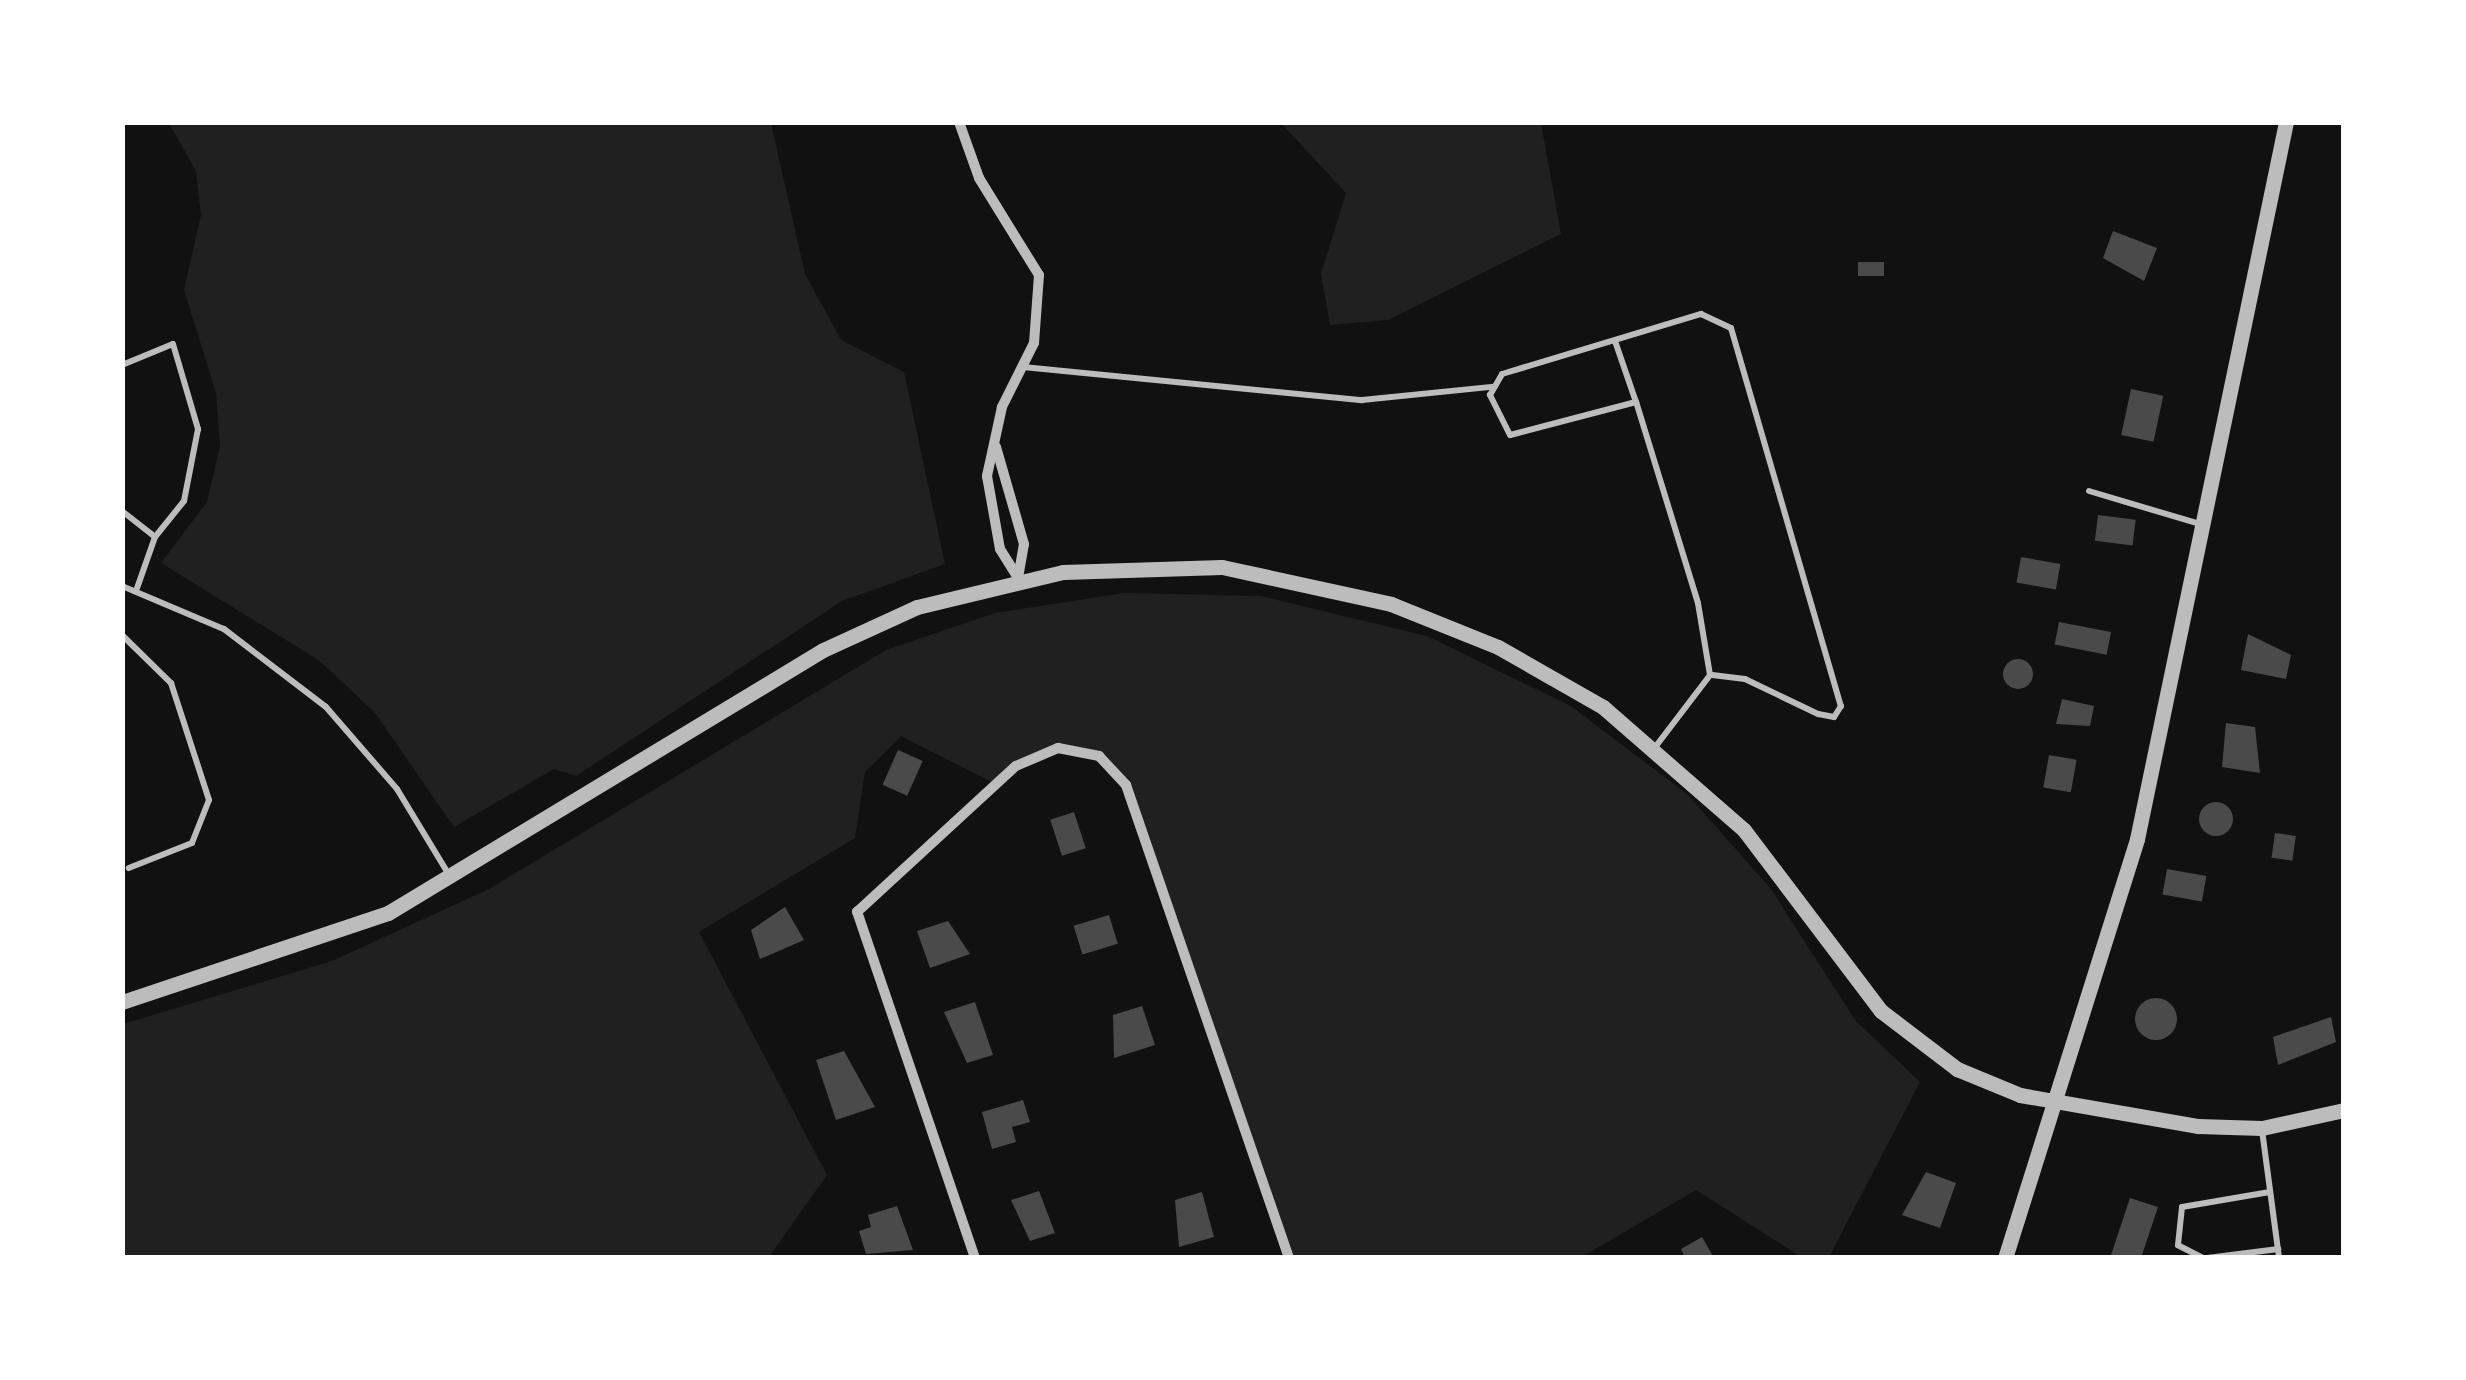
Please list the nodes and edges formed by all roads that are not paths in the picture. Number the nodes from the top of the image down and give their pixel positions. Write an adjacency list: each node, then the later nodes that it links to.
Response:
1 (959, 122): 5 (street)
2 (2286, 122): 11 (street)
3 (1614, 340): 6 (lane); 7 (lane); 17 (lane)
4 (122, 365): 12 (lane)
5 (1024, 367): 6 (lane); 8 (street)
6 (1490, 386): 7 (lane)
7 (1636, 402): 17 (lane)
8 (996, 447): 13 (street); 13 (street)
9 (2089, 491): 11 (lane)
10 (122, 511): 12 (lane)
11 (2204, 526): 22 (street)
12 (155, 537): 15 (lane)
13 (1018, 578): 18 (street); 20 (street)
14 (122, 586): 15 (lane)
15 (137, 588): 20 (lane)
16 (122, 635): 19 (lane)
17 (1710, 675): 18 (lane)
18 (1656, 746): 22 (street)
19 (129, 868)
20 (452, 880): 21 (street)
21 (122, 1002)
22 (2052, 1102): 24 (street); 29 (street)
23 (2344, 1110): 24 (street)
24 (2262, 1128): 25 (lane)
25 (2270, 1192): 26 (lane); 30 (lane)
26 (2279, 1253): 30 (lane)
27 (975, 1258): 28 (street)
28 (1288, 1258)
29 (2006, 1258)
30 (2205, 1258)

